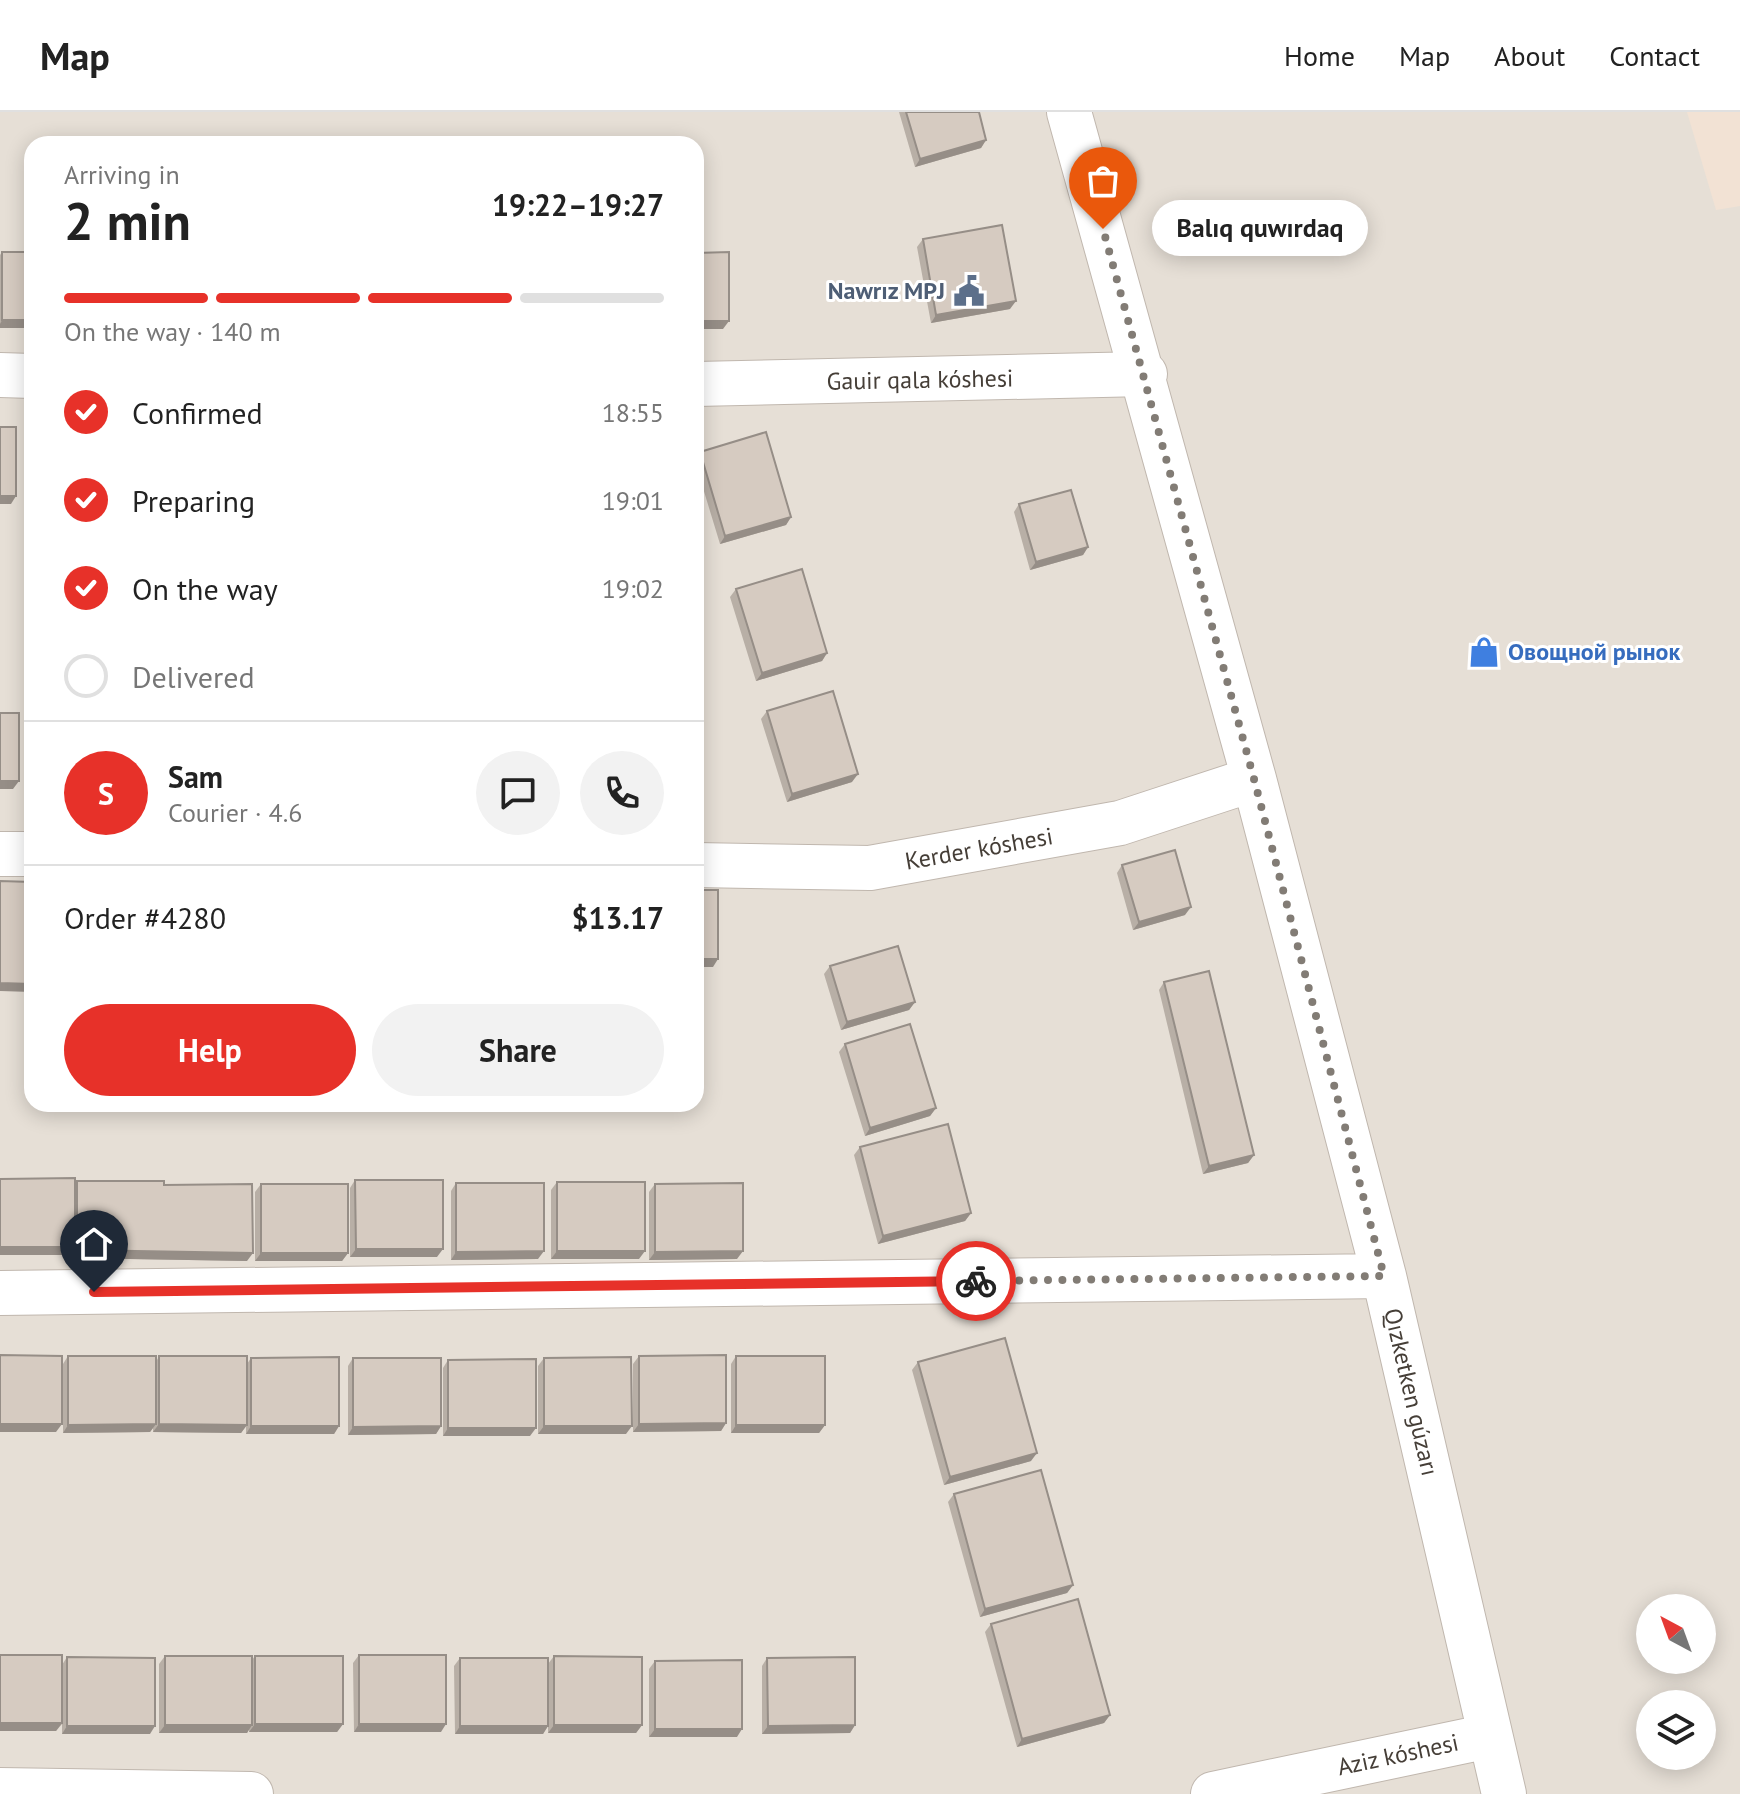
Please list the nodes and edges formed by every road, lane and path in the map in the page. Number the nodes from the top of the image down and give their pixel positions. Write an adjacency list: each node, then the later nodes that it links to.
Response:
1 (1069, 112): 2 (street, Qızketken gúzarı)
2 (1145, 374): 5 (street, Gauir qala kóshesi); 6 (street, Qızketken gúzarı)
3 (0, 375): 4 (street)
4 (24, 376)
5 (704, 384)
6 (1254, 779): 9 (street, Kerder kóshesi); 10 (street, Qızketken gúzarı)
7 (0, 854): 8 (street)
8 (24, 854)
9 (704, 865)
10 (1384, 1276): 11 (street); 12 (street, Qızketken gúzarı)
11 (0, 1293)
12 (1489, 1736): 15 (street, Aziz kóshesi); 16 (street, Qızketken gúzarı)
13 (0, 1790): 14 (street)
14 (251, 1794)
15 (1213, 1794)
16 (1504, 1794)

